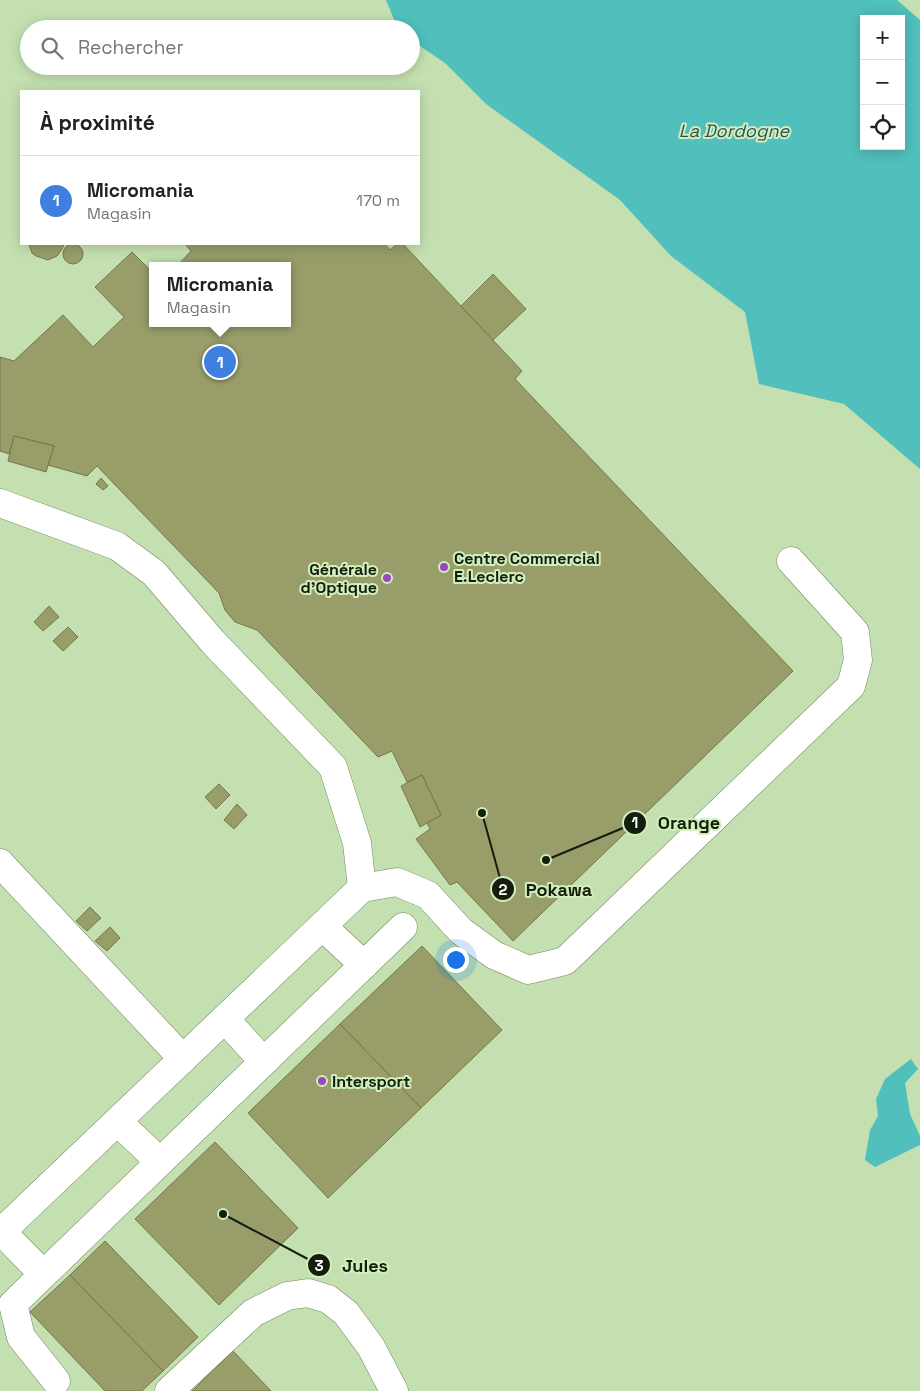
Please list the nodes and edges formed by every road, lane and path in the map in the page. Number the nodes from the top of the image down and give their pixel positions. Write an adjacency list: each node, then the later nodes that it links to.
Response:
1 (0, 503): 4 (lane)
2 (791, 560): 4 (lane)
3 (0, 863): 9 (lane)
4 (362, 888): 5 (lane)
5 (322, 926): 7 (lane); 8 (lane)
6 (403, 927): 7 (lane)
7 (364, 965): 10 (lane)
8 (225, 1019): 9 (lane); 10 (lane)
9 (183, 1059): 11 (lane)
10 (264, 1062): 12 (lane)
11 (118, 1122): 12 (lane); 13 (lane)
12 (160, 1162): 14 (lane)
13 (1, 1232): 14 (lane)
14 (43, 1274): 15 (lane)
15 (56, 1388)
16 (169, 1391): 17 (lane)
17 (394, 1391)

